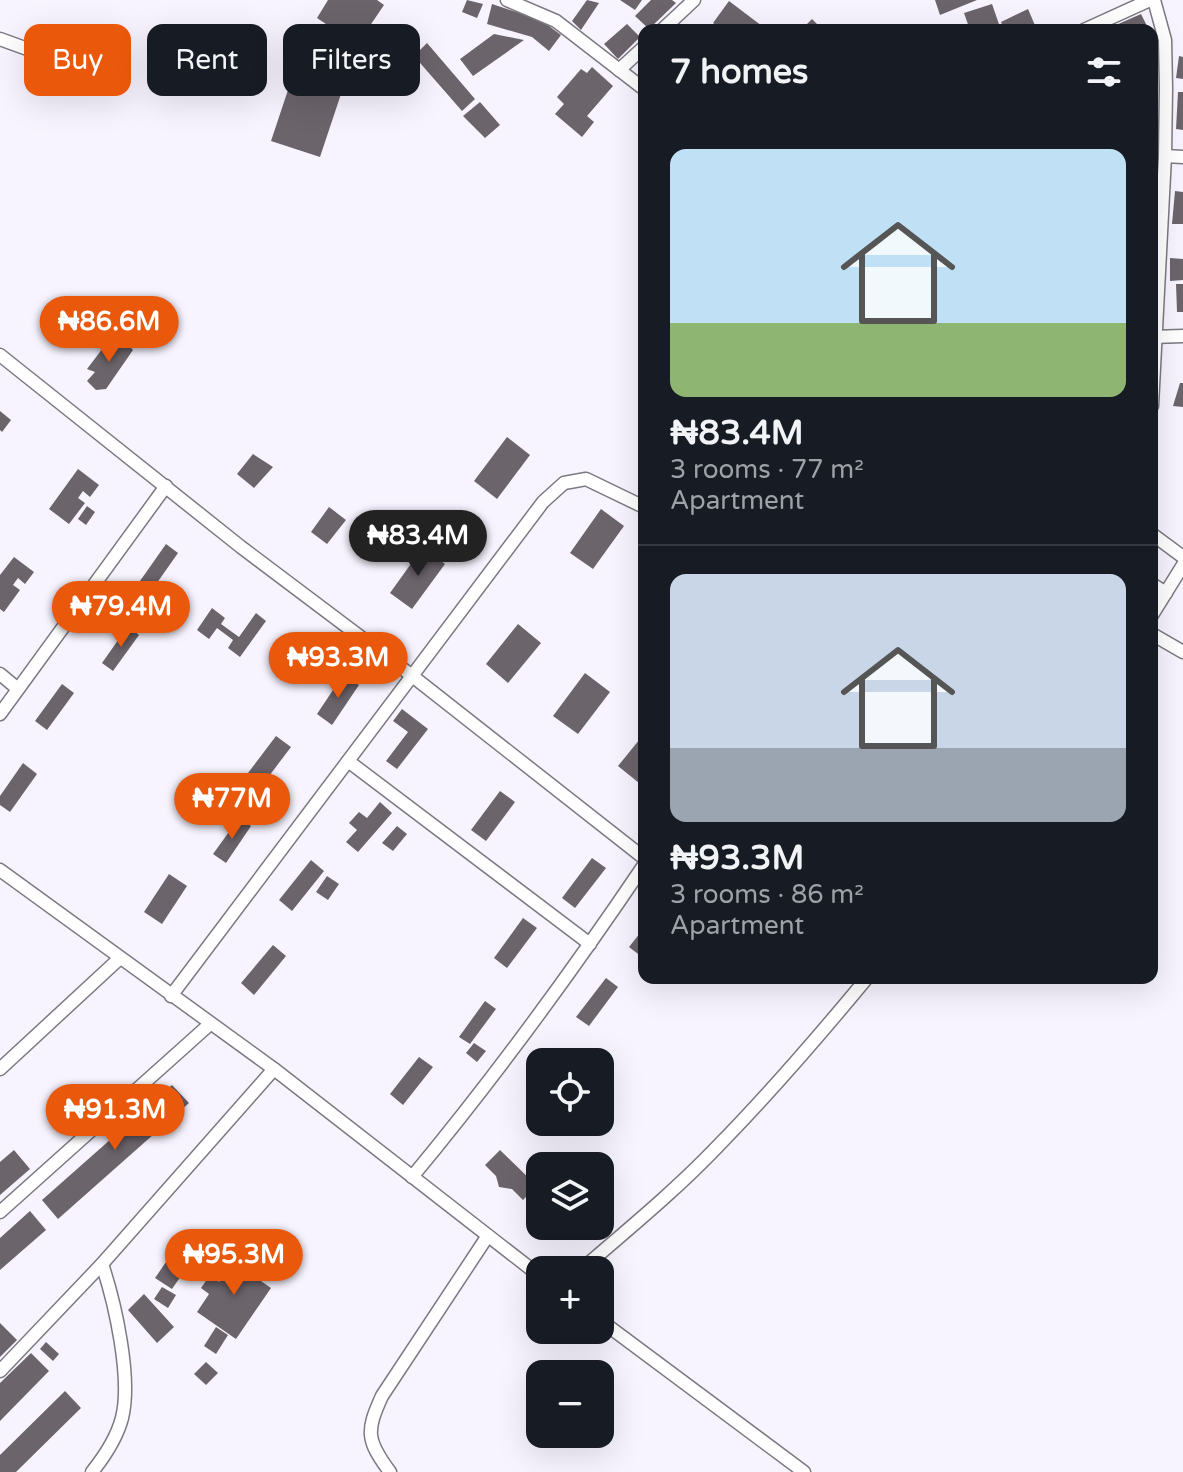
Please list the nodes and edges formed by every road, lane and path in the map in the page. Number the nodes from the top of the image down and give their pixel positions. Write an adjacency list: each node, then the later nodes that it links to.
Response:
1 (507, 0): 9 (street)
2 (694, 0): 4 (street)
3 (1152, 0): 5 (street); 11 (street)
4 (668, 24)
5 (1098, 24)
6 (0, 39): 7 (street)
7 (24, 48)
8 (638, 53): 9 (street)
9 (619, 70): 10 (street)
10 (638, 84)
11 (1166, 93): 12 (street); 13 (street)
12 (1158, 96)
13 (1165, 156): 14 (street); 15 (street)
14 (1183, 157)
15 (1158, 262)
16 (1183, 336): 17 (street)
17 (1158, 337)
18 (0, 355): 19 (street)
19 (166, 486): 30 (street); 31 (street)
20 (638, 504): 30 (street)
21 (1158, 538): 22 (street)
22 (1183, 557)
23 (1183, 565): 25 (street)
24 (1158, 588): 25 (street)
25 (1166, 593): 26 (street)
26 (1158, 606)
27 (1158, 637): 28 (street)
28 (1183, 652)
29 (0, 674): 31 (street)
30 (411, 675): 33 (street); 34 (street)
31 (18, 689): 32 (street)
32 (0, 714)
33 (348, 761): 37 (street); 40 (street)
34 (638, 853)
35 (0, 870): 38 (street)
36 (638, 874): 37 (street)
37 (590, 944): 44 (street)
38 (120, 958): 40 (street); 42 (street)
39 (862, 984): 47 (street)
40 (171, 996): 41 (street)
41 (210, 1024): 43 (street); 45 (street)
42 (0, 1069)
43 (274, 1069): 44 (street); 48 (street)
44 (412, 1177): 46 (street)
45 (0, 1212)
46 (487, 1237): 49 (street); 53 (street)
47 (597, 1256)
48 (102, 1264): 51 (street); 52 (street)
49 (526, 1266)
50 (614, 1330): 54 (street)
51 (0, 1371)
52 (92, 1472)
53 (390, 1472)
54 (804, 1472)

